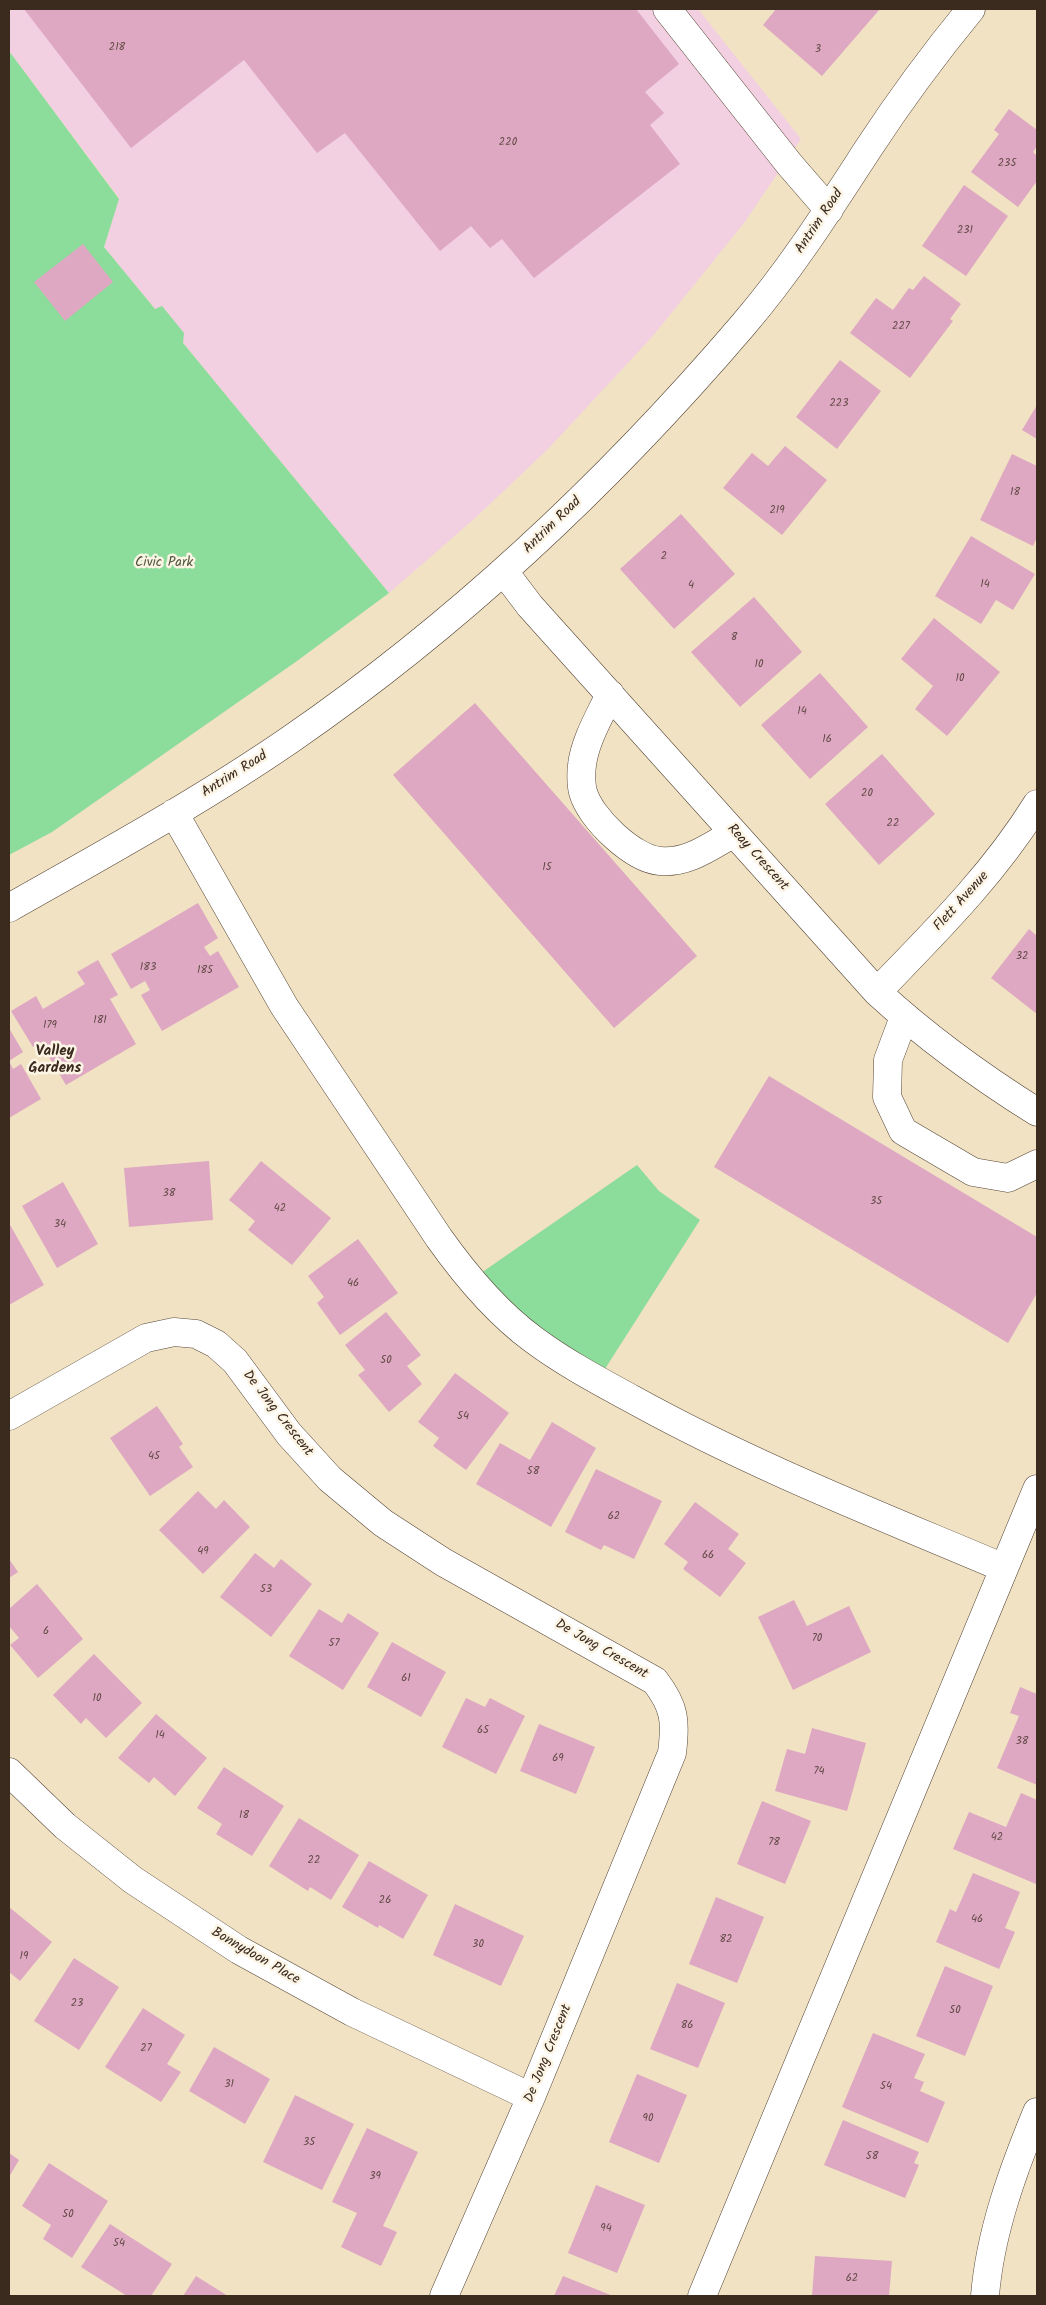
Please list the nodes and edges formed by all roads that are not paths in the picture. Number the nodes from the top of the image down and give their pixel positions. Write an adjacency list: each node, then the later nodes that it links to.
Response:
1 (667, 9): 3 (street)
2 (971, 9): 3 (street, Antrim Road)
3 (829, 210): 4 (street, Antrim Road)
4 (504, 573): 5 (street, Reay Crescent); 7 (street, Antrim Road)
5 (610, 694): 8 (street, Reay Crescent); 8 (street)
6 (1037, 804): 10 (street, Flett Avenue)
7 (174, 813): 9 (street, Antrim Road); 16 (street)
8 (734, 832): 10 (street, Reay Crescent)
9 (9, 908)
10 (877, 992): 11 (street, Reay Crescent)
11 (904, 1017): 12 (street, Reay Crescent); 13 (street)
12 (1037, 1112)
13 (1037, 1164)
14 (9, 1416): 18 (street, De Jong Crescent)
15 (1037, 1489): 16 (street)
16 (1004, 1568): 21 (street)
17 (9, 1772): 18 (street, Bonnydoon Place)
18 (531, 2097): 20 (street, De Jong Crescent)
19 (1037, 2112): 22 (street)
20 (444, 2296)
21 (702, 2296)
22 (985, 2296)

